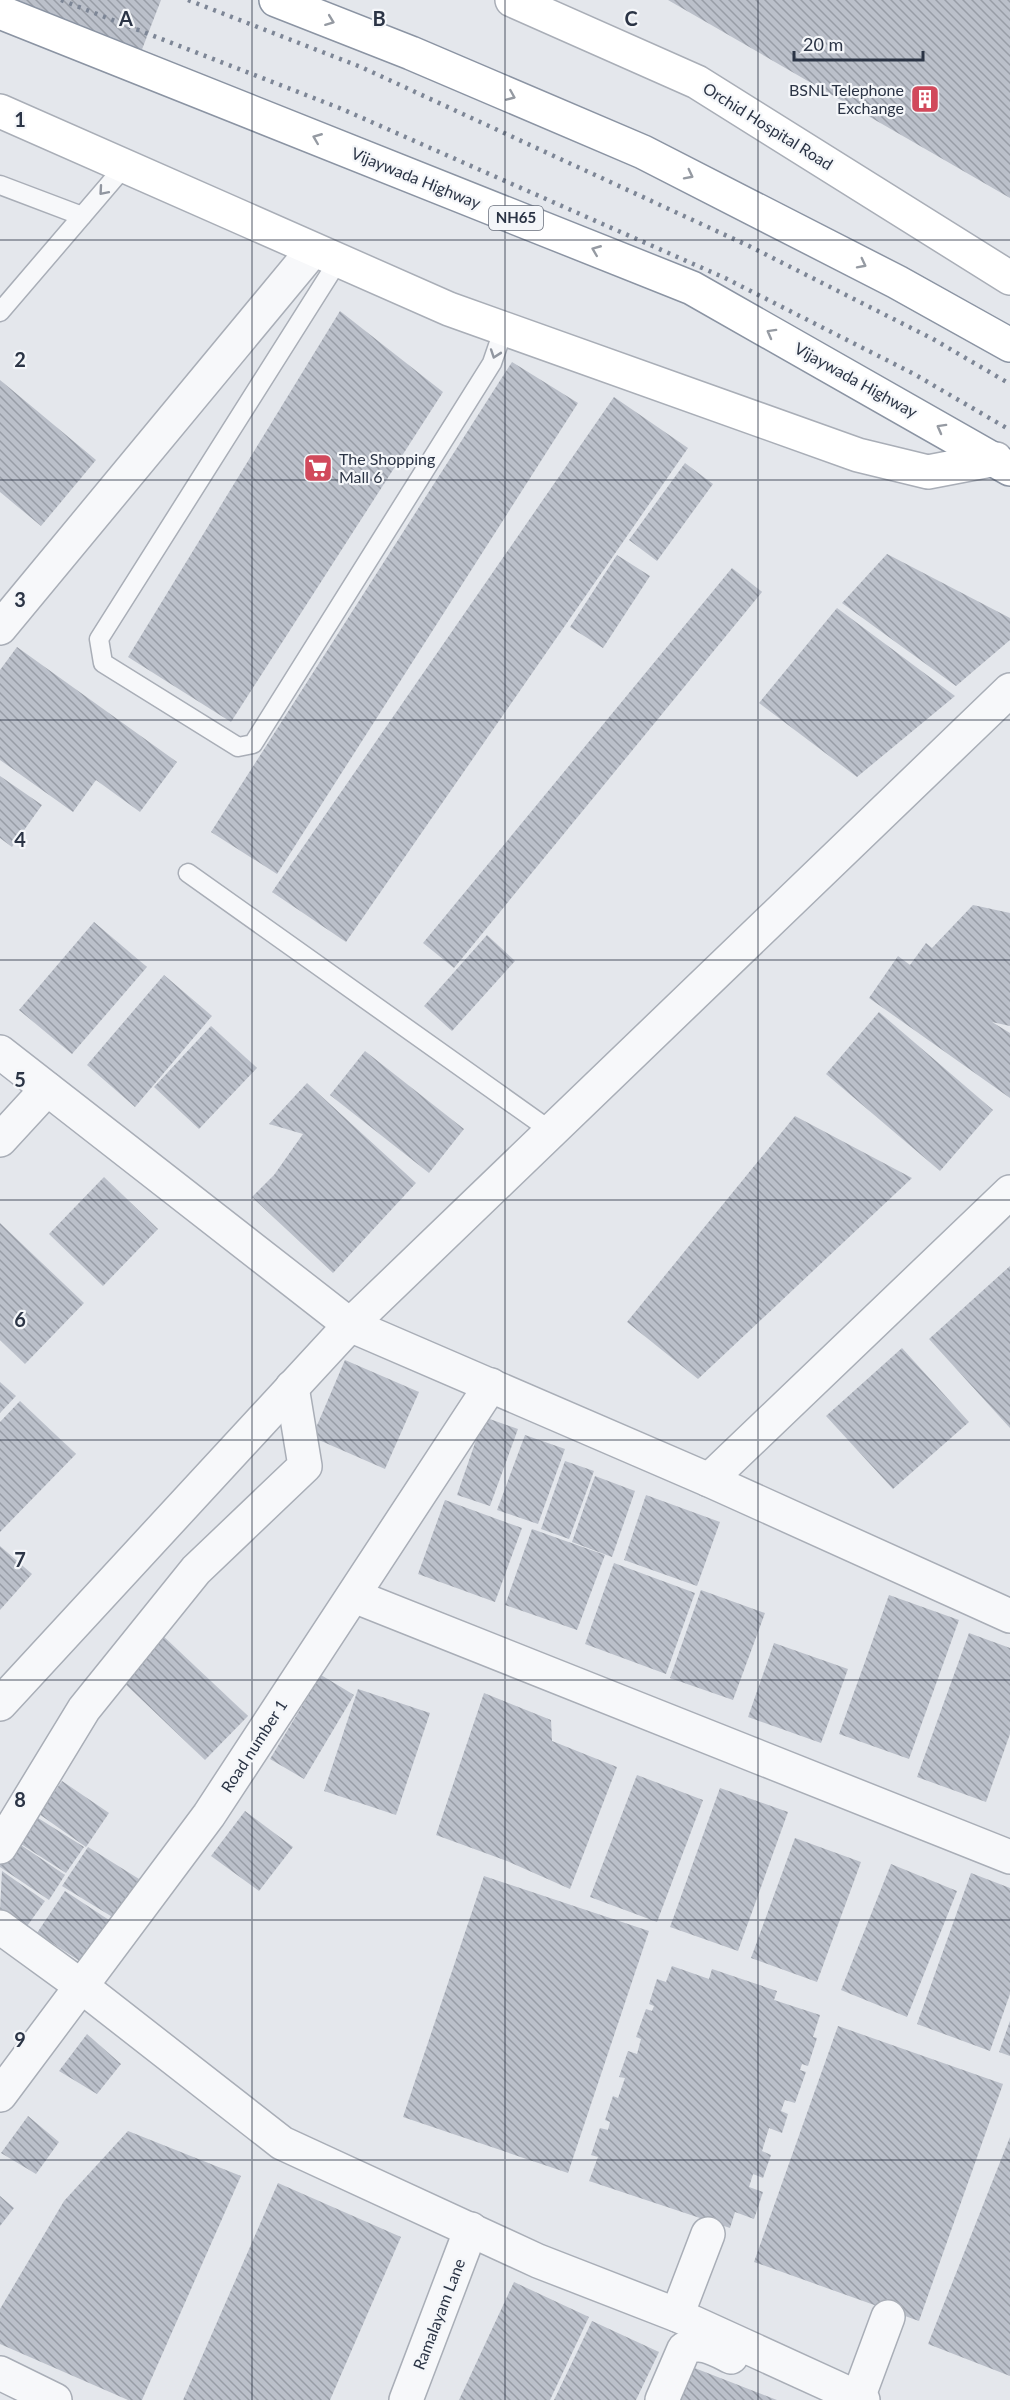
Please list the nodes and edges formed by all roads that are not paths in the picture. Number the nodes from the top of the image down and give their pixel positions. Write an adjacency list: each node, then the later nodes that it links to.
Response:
1 (276, 0): 12 (main road, one-way to 12)
2 (512, 0): 9 (main road, Orchid Hospital Road)
3 (0, 12): 13 (main road, Vijaywada Highway / NH65, one-way to 3)
4 (0, 111): 5 (main road)
5 (124, 167): 7 (lane, one-way to 7); 8 (main road)
6 (0, 185): 7 (lane)
7 (82, 216): 10 (lane)
8 (325, 255): 11 (main road); 11 (lane, one-way to 8); 14 (street)
9 (1009, 275)
10 (0, 312)
11 (504, 328): 13 (main road)
12 (1010, 345)
13 (1003, 464)
14 (0, 628)
15 (1010, 690): 19 (street)
16 (188, 873): 19 (lane)
17 (0, 1052): 18 (street)
18 (47, 1089): 20 (street); 22 (street)
19 (551, 1131): 22 (street)
20 (3, 1132)
21 (1010, 1192): 25 (street)
22 (350, 1325): 23 (street); 24 (street)
23 (491, 1385): 25 (street); 26 (street, Road number 1)
24 (292, 1388): 28 (street); 29 (street)
25 (709, 1480): 27 (street)
26 (354, 1596): 30 (street); 32 (street, Road number 1)
27 (1010, 1616)
28 (0, 1704)
29 (0, 1847)
30 (1010, 1857)
31 (0, 1927): 32 (street)
32 (81, 1986): 33 (street, Road number 1); 34 (street)
33 (0, 2095)
34 (471, 2229): 36 (street); 41 (street, Ramalayam Lane)
35 (708, 2234): 36 (street)
36 (677, 2315): 39 (street)
37 (888, 2317): 39 (street)
38 (0, 2373): 40 (street)
39 (850, 2399): 42 (street)
40 (56, 2400)
41 (406, 2400)
42 (662, 2400)

